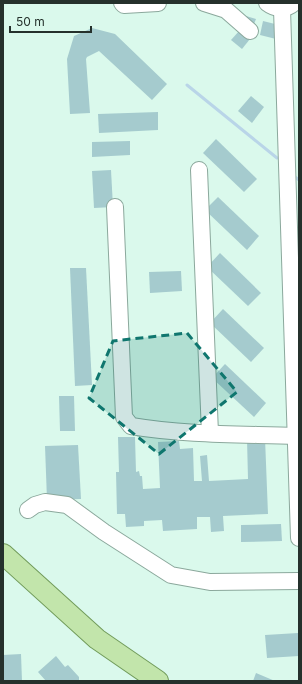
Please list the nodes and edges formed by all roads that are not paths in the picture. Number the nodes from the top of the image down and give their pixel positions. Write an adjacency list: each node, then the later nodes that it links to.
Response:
1 (122, 3): 2 (street)
2 (158, 3)
3 (204, 3): 5 (street)
4 (281, 5): 8 (street)
5 (250, 30)
6 (199, 170): 9 (street)
7 (114, 207): 9 (street)
8 (294, 242): 10 (street)
9 (210, 433): 10 (street)
10 (298, 436): 12 (street)
11 (28, 510): 14 (street)
12 (299, 538)
13 (3, 554): 15 (main road)
14 (299, 581)
15 (158, 681)

